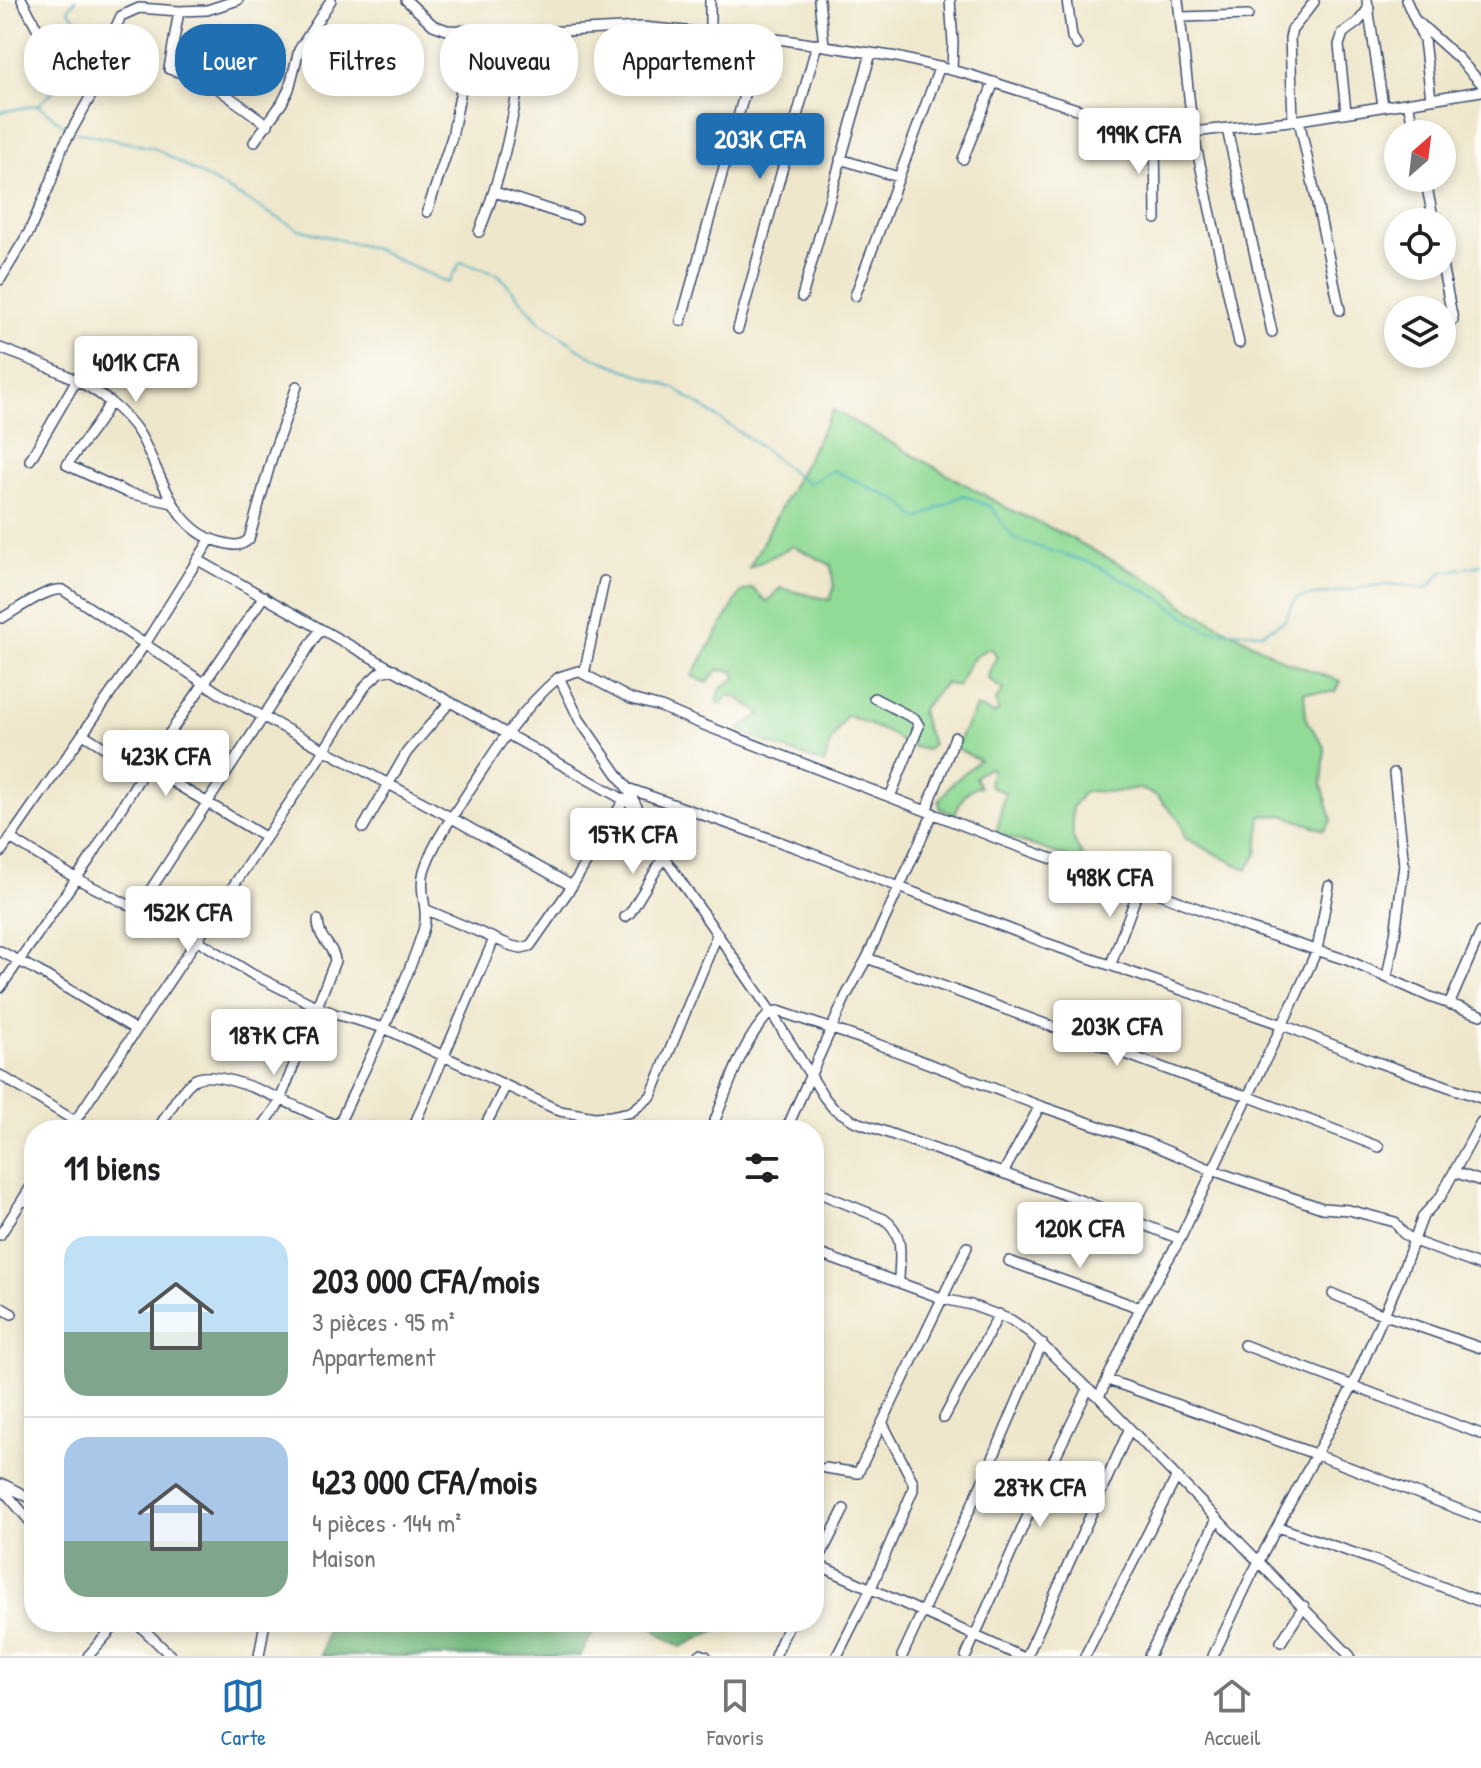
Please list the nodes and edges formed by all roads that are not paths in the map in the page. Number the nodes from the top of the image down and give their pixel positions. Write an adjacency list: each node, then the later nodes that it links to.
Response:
1 (22, 0): 17 (street)
2 (238, 0): 13 (street)
3 (331, 0): 38 (street)
4 (406, 0): 19 (street)
5 (710, 0): 18 (street)
6 (819, 0): 21 (street)
7 (950, 0): 25 (street)
8 (1067, 0): 22 (street)
9 (1178, 0): 15 (street)
10 (1406, 0): 16 (street)
11 (1314, 2): 36 (street)
12 (1368, 4): 34 (street); 35 (street)
13 (179, 11): 38 (street); 51 (street)
14 (1248, 15): 15 (street)
15 (1181, 17): 40 (street)
16 (1418, 22): 27 (street); 32 (street)
17 (35, 24)
18 (710, 24)
19 (440, 28)
20 (783, 41): 21 (street)
21 (820, 45): 23 (street); 56 (street)
22 (1077, 45)
23 (871, 53): 24 (street); 43 (street)
24 (940, 66): 25 (street); 45 (street)
25 (952, 70): 26 (street)
26 (994, 82): 41 (street); 44 (street)
27 (1481, 83)
28 (1481, 91): 32 (street)
29 (460, 96): 47 (street)
30 (516, 96): 46 (street)
31 (744, 96): 55 (street)
32 (1431, 99): 33 (street)
33 (1408, 103): 34 (street); 37 (street)
34 (1383, 106): 35 (street)
35 (1346, 112): 36 (street)
36 (1296, 120): 39 (street); 54 (street)
37 (1412, 120)
38 (268, 125): 42 (street)
39 (1227, 129): 40 (street); 57 (street)
40 (1193, 132): 41 (street); 58 (street)
41 (1155, 134): 49 (street)
42 (254, 142)
43 (840, 159): 45 (street); 53 (street)
44 (963, 159)
45 (898, 177): 52 (street)
46 (495, 192): 48 (street); 50 (street)
47 (427, 212)
48 (577, 219)
49 (1156, 219)
50 (479, 232)
51 (0, 280)
52 (855, 296)
53 (802, 297)
54 (1340, 310)
55 (681, 321)
56 (738, 329)
57 (1272, 332)
58 (1239, 343)
59 (0, 348): 60 (street)
60 (76, 381): 62 (street); 63 (street)
61 (297, 386): 65 (street)
62 (110, 401): 64 (street); 64 (street)
63 (30, 460)
64 (173, 503): 65 (street)
65 (210, 540): 66 (street)
66 (198, 560): 68 (street); 71 (street)
67 (604, 581): 73 (street)
68 (264, 596): 70 (street); 75 (street)
69 (2, 618): 71 (street)
70 (320, 630): 72 (street); 78 (street)
71 (145, 644): 75 (street); 80 (street)
72 (394, 669): 77 (street); 82 (street)
73 (584, 674): 74 (street); 87 (street)
74 (559, 677): 79 (street); 86 (street)
75 (203, 683): 78 (street); 83 (street)
76 (874, 698): 87 (street)
77 (450, 702): 79 (street); 85 (street)
78 (264, 716): 82 (street); 89 (street)
79 (507, 732): 88 (street); 92 (street)
80 (83, 734): 83 (street); 95 (street)
81 (955, 737): 91 (street)
82 (324, 750): 85 (street); 94 (street)
83 (145, 769): 89 (street); 98 (street)
84 (1394, 773): 116 (street)
85 (388, 783): 92 (street); 93 (street)
86 (627, 788): 90 (street); 102 (street)
87 (890, 797): 91 (street)
88 (624, 800): 90 (street); 99 (street)
89 (205, 803): 94 (street); 103 (street)
90 (638, 808): 97 (street)
91 (930, 812): 100 (street); 102 (street)
92 (452, 818): 99 (street); 104 (street)
93 (363, 828)
94 (265, 837): 109 (street)
95 (10, 838): 96 (street); 98 (street)
96 (0, 853)
97 (664, 857): 105 (street); 108 (street)
98 (77, 879): 103 (street); 114 (street)
99 (572, 886): 110 (street)
100 (1140, 886): 111 (street); 115 (street)
101 (1329, 886): 111 (street)
102 (900, 887): 113 (street); 115 (street)
103 (138, 909): 109 (street)
104 (427, 910): 110 (street); 123 (street)
105 (625, 917)
106 (318, 920): 119 (street)
107 (1481, 932): 118 (street)
108 (717, 935): 120 (street); 129 (street)
109 (196, 939): 119 (street); 125 (street)
110 (494, 939): 126 (street)
111 (1317, 950): 116 (street); 122 (street)
112 (0, 951): 114 (street)
113 (867, 958): 124 (street); 130 (street)
114 (18, 960): 117 (street); 125 (street)
115 (1111, 964): 122 (street)
116 (1387, 977): 118 (street)
117 (0, 988)
118 (1449, 1005): 121 (street)
119 (316, 1006): 123 (street); 132 (street)
120 (771, 1012): 124 (street); 127 (street); 142 (street)
121 (1481, 1015)
122 (1283, 1025): 130 (street); 131 (street)
123 (384, 1028): 126 (street); 139 (street)
124 (832, 1028): 127 (street); 133 (street)
125 (136, 1030): 135 (street)
126 (444, 1058): 129 (street); 140 (street)
127 (811, 1074): 143 (street); 148 (street)
128 (0, 1075): 134 (street)
129 (505, 1087): 141 (street)
130 (1247, 1096): 145 (street); 146 (street)
131 (1481, 1098)
132 (281, 1099): 136 (street); 137 (street); 138 (street)
133 (1040, 1106): 146 (street); 148 (street)
134 (73, 1120)
135 (76, 1120)
136 (164, 1120)
137 (267, 1120)
138 (324, 1120)
139 (344, 1120)
140 (416, 1120)
141 (488, 1120)
142 (715, 1120)
143 (790, 1120)
144 (1481, 1122): 147 (street)
145 (1379, 1147)
146 (1212, 1170): 153 (street); 154 (street)
147 (1454, 1172): 149 (street); 154 (street)
148 (1003, 1173): 153 (street)
149 (1481, 1181)
150 (824, 1195): 159 (street)
151 (23, 1199): 152 (street)
152 (0, 1235)
153 (1180, 1239): 163 (street)
154 (1414, 1241): 158 (street); 166 (street)
155 (967, 1247): 161 (street)
156 (824, 1256): 159 (street)
157 (1009, 1261): 163 (street)
158 (1481, 1266)
159 (899, 1282): 161 (street)
160 (1333, 1294): 166 (street)
161 (944, 1299): 165 (street); 175 (street)
162 (0, 1307): 164 (street)
163 (1140, 1308): 170 (street)
164 (12, 1314)
165 (999, 1314): 167 (street); 174 (street)
166 (1384, 1315): 169 (street); 171 (street)
167 (1042, 1343): 172 (street); 195 (street)
168 (1244, 1345): 171 (street)
169 (1481, 1348)
170 (1108, 1380): 173 (street); 178 (street)
171 (1352, 1387): 177 (street); 178 (street)
172 (1088, 1389): 173 (street); 200 (street)
173 (1099, 1397): 176 (street)
174 (944, 1418)
175 (883, 1424): 179 (street); 192 (street)
176 (1129, 1430): 180 (street); 210 (street)
177 (1481, 1434)
178 (1315, 1454): 186 (street); 188 (street)
179 (825, 1468)
180 (1176, 1478): 187 (street); 211 (street)
181 (0, 1484): 182 (street)
182 (15, 1496): 183 (street); 185 (street)
183 (24, 1498)
184 (844, 1509): 189 (street)
185 (24, 1510)
186 (1481, 1518)
187 (1217, 1519): 190 (street); 212 (street)
188 (1278, 1527): 190 (street); 193 (street)
189 (824, 1548)
190 (1260, 1563): 194 (street); 213 (street)
191 (824, 1570): 192 (street)
192 (871, 1588): 195 (street); 206 (street)
193 (1481, 1602)
194 (1304, 1606): 201 (street); 214 (street)
195 (923, 1612): 200 (street); 207 (street)
196 (109, 1632): 202 (street)
197 (146, 1632): 203 (street)
198 (263, 1632): 204 (street)
199 (786, 1632): 205 (street)
200 (975, 1636): 208 (street); 209 (street)
201 (1281, 1642)
202 (88, 1656)
203 (171, 1656)
204 (259, 1656)
205 (775, 1656)
206 (837, 1656)
207 (902, 1656)
208 (966, 1656)
209 (1020, 1656)
210 (1027, 1656)
211 (1085, 1656)
212 (1149, 1656)
213 (1213, 1656)
214 (1350, 1656)

